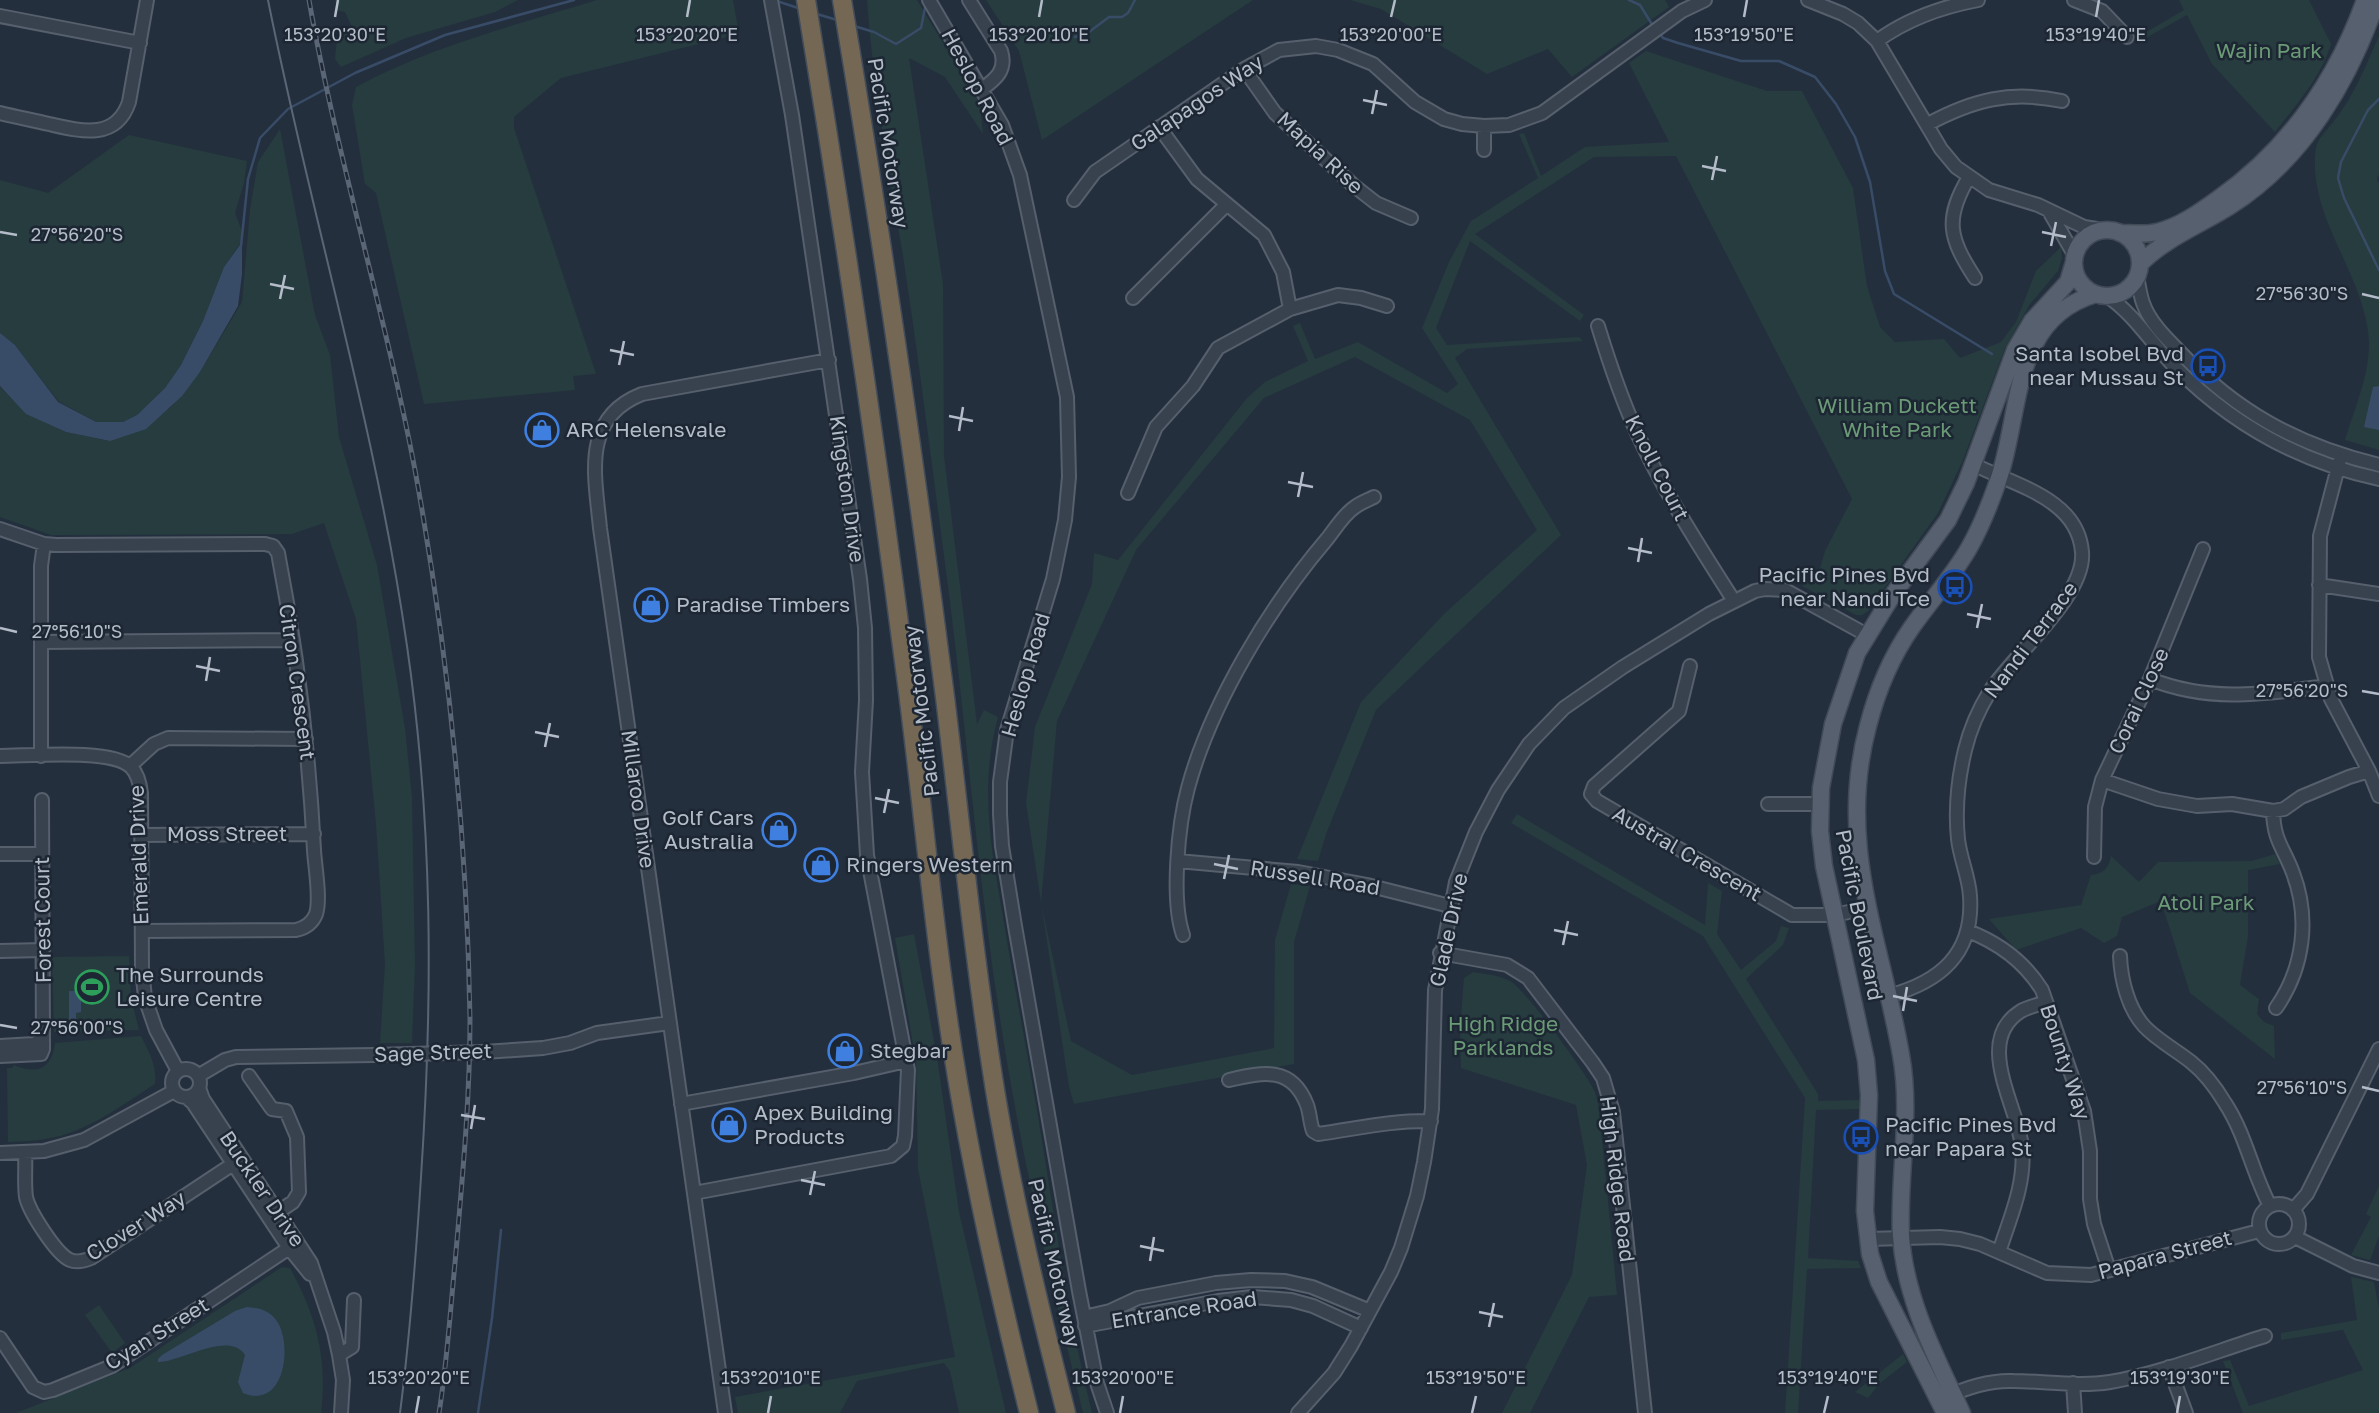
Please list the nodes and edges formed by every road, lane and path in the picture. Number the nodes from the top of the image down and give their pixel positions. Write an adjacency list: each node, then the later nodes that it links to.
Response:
1 (147, 0): 16 (street)
2 (771, 0): 39 (street, Kingston Drive)
3 (806, 0): 133 (highway, Pacific Motorway)
4 (842, 0): 134 (highway, Pacific Motorway)
5 (929, 0): 18 (street, Heslop Road)
6 (969, 0): 18 (street)
7 (1705, 0): 23 (street, Galapagos Way)
8 (1808, 0): 15 (street)
9 (1978, 0): 15 (street)
10 (2076, 0): 14 (street)
11 (2365, 0): 30 (main road)
12 (2377, 0): 32 (main road)
13 (0, 16): 16 (street)
14 (2127, 37)
15 (1877, 41): 21 (street)
16 (140, 43): 20 (street)
17 (1244, 69): 22 (street, Galapagos Way); 23 (street, Galapagos Way); 29 (street, Mapia Rise)
18 (982, 89): 123 (street, Heslop Road)
19 (2062, 101): 21 (street)
20 (0, 113)
21 (1928, 124): 25 (street)
22 (1159, 127): 26 (street, Galapagos Way); 27 (street)
23 (1485, 127): 24 (street)
24 (1484, 150)
25 (1969, 177): 28 (street); 33 (street)
26 (1074, 200)
27 (1227, 204): 35 (street); 37 (street)
28 (2049, 211): 30 (street); 31 (street)
29 (1411, 218)
30 (2111, 231): 31 (main road); 32 (main road)
31 (2074, 259): 34 (main road); 41 (main road, Pacific Boulevard)
32 (2138, 271): 34 (main road); 40 (street)
33 (1975, 278)
34 (2102, 295): 40 (street); 43 (main road)
35 (1133, 298)
36 (1387, 306): 37 (street)
37 (1290, 309): 45 (street)
38 (1598, 327): 52 (street, Knoll Court)
39 (829, 360): 89 (street, Millaroo Drive); 94 (street, Kingston Drive)
40 (2339, 462): 42 (street); 44 (street); 50 (street)
41 (1973, 464): 43 (street, Nandi Terrace); 53 (main road, Pacific Boulevard)
42 (2379, 466)
43 (1999, 477): 77 (main road); 79 (street, Nandi Terrace)
44 (2379, 479)
45 (1128, 493)
46 (1374, 497): 75 (street)
47 (0, 529): 48 (street, Citron Crescent)
48 (44, 544): 54 (street, Citron Crescent); 55 (street)
49 (2203, 549): 57 (street, Corai Close)
50 (2319, 585): 51 (street); 58 (street)
51 (2379, 594)
52 (1734, 601): 53 (street, Glade Drive); 76 (street, Glade Drive)
53 (1867, 635): 68 (main road, Pacific Boulevard)
54 (293, 640): 55 (street); 59 (street, Citron Crescent)
55 (41, 642): 61 (street)
56 (1690, 666): 78 (street, Austral Crescent)
57 (2150, 679): 58 (street); 64 (street, Corai Close)
58 (2326, 686): 63 (street)
59 (306, 739): 62 (street); 70 (street, Citron Crescent)
60 (0, 756): 61 (street, Emerald Drive)
61 (41, 756): 62 (street, Emerald Drive)
62 (131, 766): 71 (street, Emerald Drive)
63 (2369, 771): 65 (street); 69 (street)
64 (2102, 780): 69 (street); 74 (street, Corai Close)
65 (2379, 796)
66 (42, 800): 73 (street, Forest Court)
67 (1768, 804): 68 (street)
68 (1821, 804): 78 (main road, Pacific Boulevard)
69 (2273, 811): 88 (street)
70 (314, 834): 71 (street, Moss Street); 80 (street, Citron Crescent)
71 (141, 835): 80 (street, Emerald Drive)
72 (0, 854): 73 (street)
73 (42, 854): 82 (street, Forest Court)
74 (2094, 857)
75 (1178, 861): 76 (street, Russell Road); 81 (street)
76 (1450, 906): 84 (street, Glade Drive)
77 (1868, 908): 78 (street, Austral Crescent); 86 (main road)
78 (1834, 915): 112 (main road, Pacific Boulevard)
79 (1968, 931): 86 (street, Nandi Terrace); 87 (street, Bounty Way)
80 (142, 932): 95 (street, Emerald Drive)
81 (1183, 935)
82 (43, 950): 83 (street); 90 (street, Forest Court)
83 (0, 951)
84 (1440, 953): 102 (street, Glade Drive); 137 (street, High Ridge Road)
85 (2120, 956): 107 (street)
86 (1888, 996): 113 (main road)
87 (2046, 1002): 115 (street); 116 (street, Bounty Way)
88 (2276, 1008)
89 (669, 1023): 98 (street, Sage Street, bridge); 101 (street, Millaroo Drive)
90 (43, 1039): 91 (street); 93 (street)
91 (0, 1046)
92 (2379, 1049): 108 (street)
93 (0, 1056)
94 (906, 1060): 101 (street); 106 (street, Kingston Drive)
95 (178, 1071): 98 (street); 99 (street)
96 (249, 1076): 109 (street)
97 (1229, 1080): 102 (street)
98 (199, 1082): 100 (street); 109 (street, Buckler Drive)
99 (174, 1091): 100 (street); 103 (street)
100 (186, 1097): 105 (street, Buckler Drive)
101 (681, 1104): 106 (street, Millaroo Drive)
102 (1431, 1121): 122 (street, Glade Drive)
103 (25, 1152): 104 (street); 105 (street, Clover Way)
104 (0, 1153)
105 (233, 1164): 109 (street, Buckler Drive)
106 (694, 1193): 132 (street, Millaroo Drive)
107 (2270, 1206): 108 (street); 110 (street)
108 (2293, 1210): 111 (street)
109 (273, 1215): 114 (street, Buckler Drive); 119 (street, Buckler Drive)
110 (2259, 1231): 111 (street); 116 (street, Papara Street)
111 (2295, 1237): 117 (street)
112 (1868, 1239): 113 (street, Papara Street); 130 (main road, Pacific Boulevard)
113 (1901, 1239): 115 (street, Papara Street); 130 (main road)
114 (289, 1248): 119 (street, Buckler Drive); 126 (street, Cyan Street)
115 (1999, 1252): 116 (street, Papara Street)
116 (2109, 1270)
117 (2379, 1273)
118 (1251, 1280): 120 (street); 122 (street, Entrance Road); 123 (street, Entrance Road)
119 (321, 1293): 127 (street, Buckler Drive)
120 (1252, 1297): 123 (street, Entrance Road); 124 (street, Entrance Road)
121 (354, 1300): 127 (street)
122 (1370, 1311): 124 (street, Glade Drive)
123 (1085, 1322): 135 (street, Heslop Road)
124 (1362, 1328): 136 (street, Glade Drive)
125 (2265, 1336): 128 (street)
126 (0, 1338)
127 (339, 1355): 131 (street, Buckler Drive)
128 (2169, 1367): 129 (street); 140 (street)
129 (2073, 1383): 130 (street); 139 (street)
130 (1945, 1402): 138 (main road)
131 (341, 1413)
132 (725, 1413)
133 (1029, 1413)
134 (1066, 1413)
135 (1107, 1413)
136 (1298, 1413)
137 (1645, 1413)
138 (1962, 1413)
139 (2075, 1413)
140 (2186, 1413)

